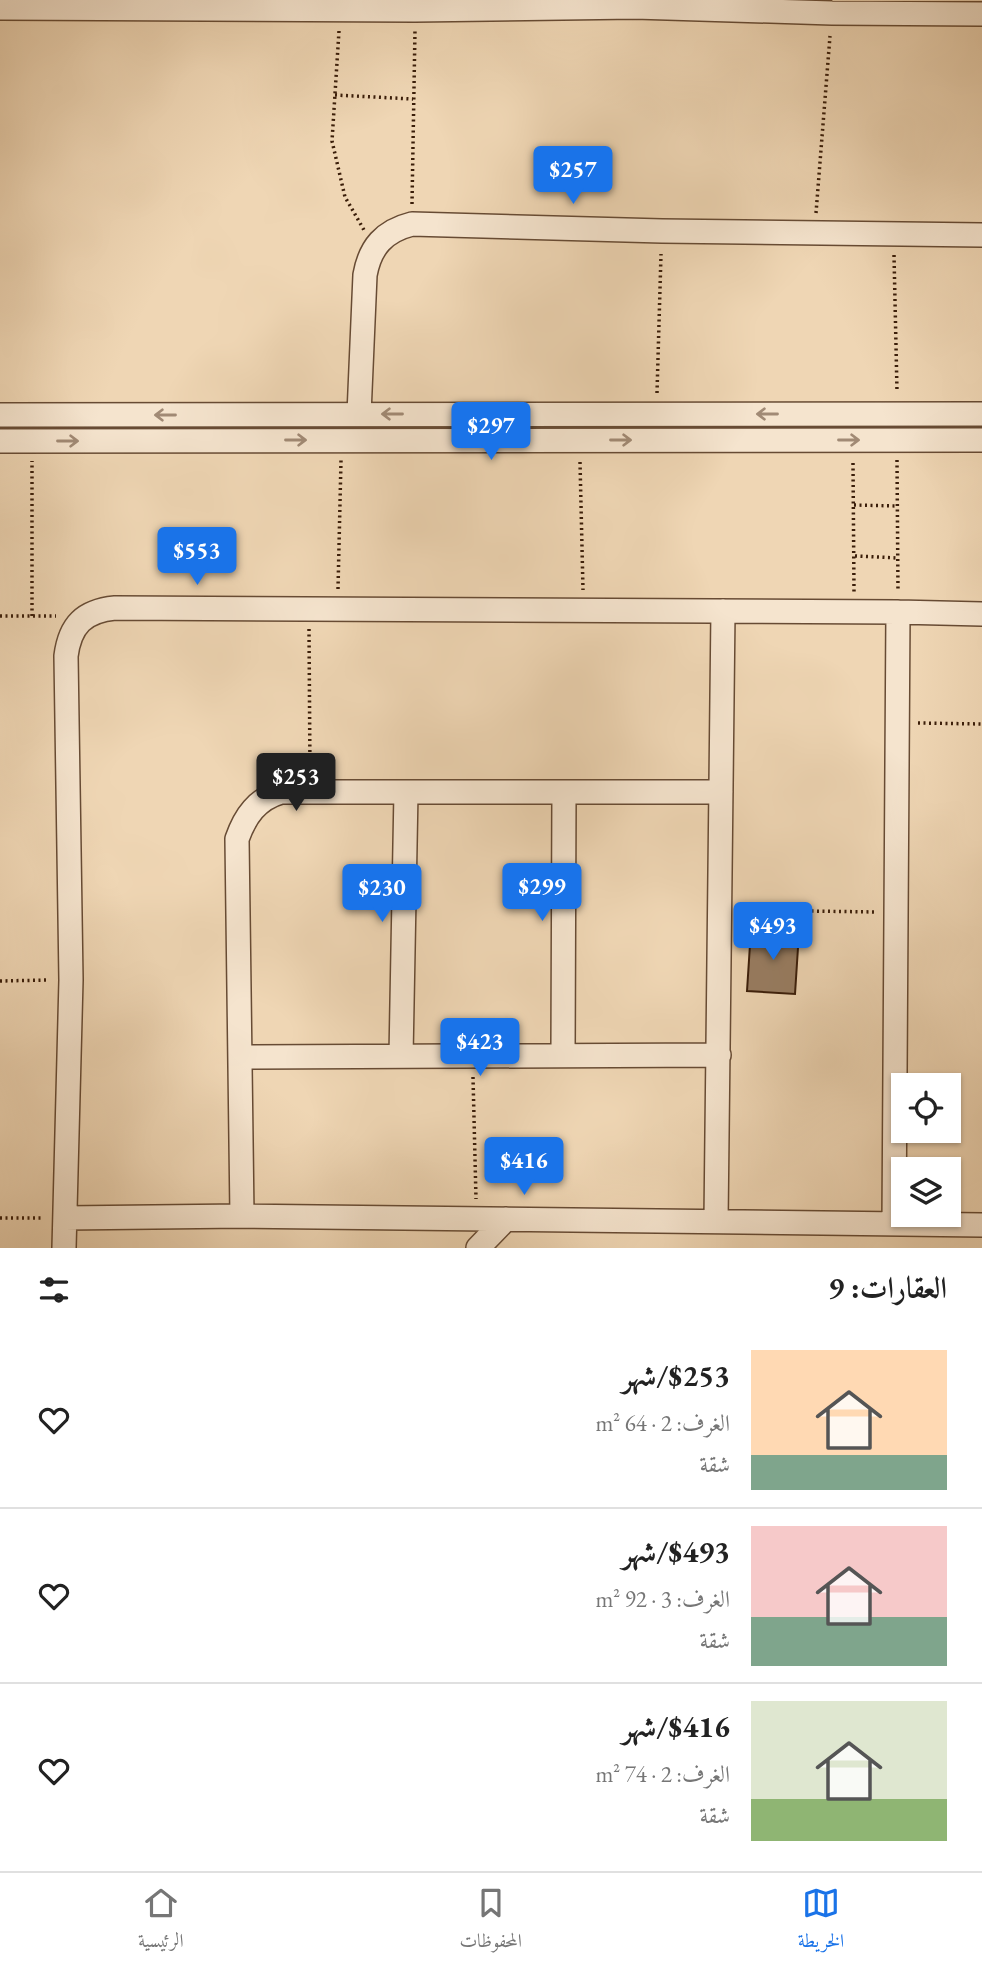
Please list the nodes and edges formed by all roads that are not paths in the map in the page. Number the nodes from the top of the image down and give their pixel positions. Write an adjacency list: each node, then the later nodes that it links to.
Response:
1 (134, 4): 2 (street); 3 (street)
2 (635, 4): 4 (street)
3 (0, 8)
4 (982, 14)
5 (982, 235): 6 (street)
6 (359, 414): 7 (street, one-way to 6); 10 (street, one-way to 10)
7 (587, 414): 8 (street, one-way to 7); 11 (street)
8 (982, 414)
9 (0, 415): 10 (street)
10 (24, 415): 14 (street)
11 (584, 440): 12 (street, one-way to 12); 14 (street, one-way to 11)
12 (982, 440)
13 (0, 441): 14 (street)
14 (29, 441)
15 (723, 611): 16 (street); 20 (street); 27 (street)
16 (898, 611): 17 (street); 25 (street)
17 (982, 614)
18 (406, 792): 19 (street); 23 (street); 24 (street)
19 (564, 792): 20 (street); 21 (street)
20 (721, 792): 22 (street)
21 (562, 1055): 22 (street); 23 (street)
22 (719, 1055): 29 (street)
23 (401, 1056): 24 (street)
24 (240, 1057): 26 (street)
25 (895, 1157)
26 (242, 1216): 27 (street); 28 (street)
27 (65, 1218): 33 (street)
28 (506, 1219): 29 (street); 34 (street)
29 (716, 1221): 30 (street)
30 (891, 1224)
31 (961, 1225): 32 (street)
32 (982, 1225)
33 (64, 1248)
34 (478, 1248)

